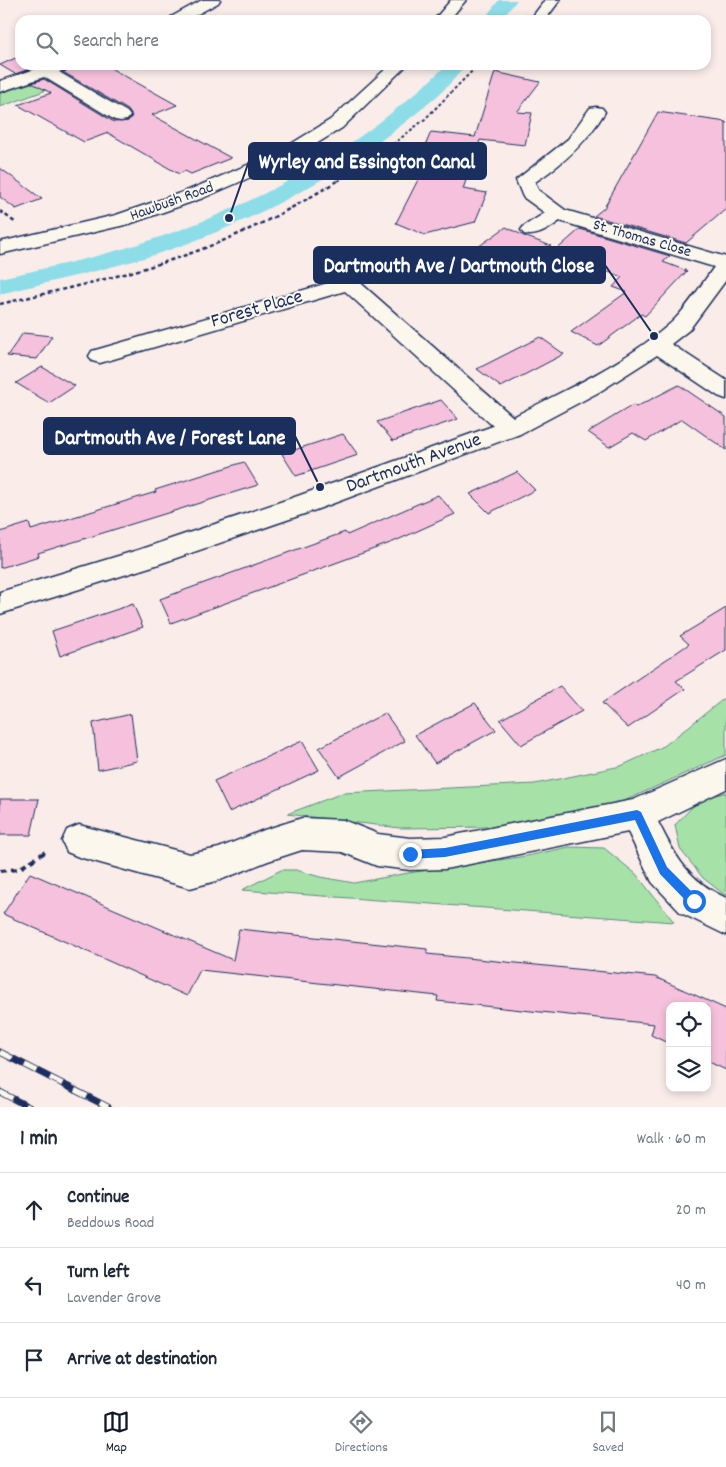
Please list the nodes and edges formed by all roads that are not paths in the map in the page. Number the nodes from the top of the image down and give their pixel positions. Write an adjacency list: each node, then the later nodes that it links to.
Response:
1 (213, 0): 4 (street)
2 (459, 0): 5 (street)
3 (553, 0): 6 (street)
4 (185, 15)
5 (446, 15)
6 (541, 15)
7 (394, 70): 14 (street, Hawbush Road)
8 (46, 71): 9 (street); 11 (street)
9 (0, 87)
10 (596, 112): 12 (street, St. Thomas Close)
11 (121, 116)
12 (558, 214): 13 (street); 15 (street, St. Thomas Close)
13 (531, 230)
14 (0, 248)
15 (726, 265): 16 (street, Dartmouth Avenue)
16 (657, 345): 18 (street); 19 (street, Dartmouth Avenue)
17 (100, 356): 19 (street, Forest Place)
18 (726, 391)
19 (511, 428): 20 (street, Dartmouth Avenue)
20 (0, 603)
21 (726, 773): 22 (street)
22 (637, 815): 23 (street); 24 (street)
23 (79, 841)
24 (726, 917)

